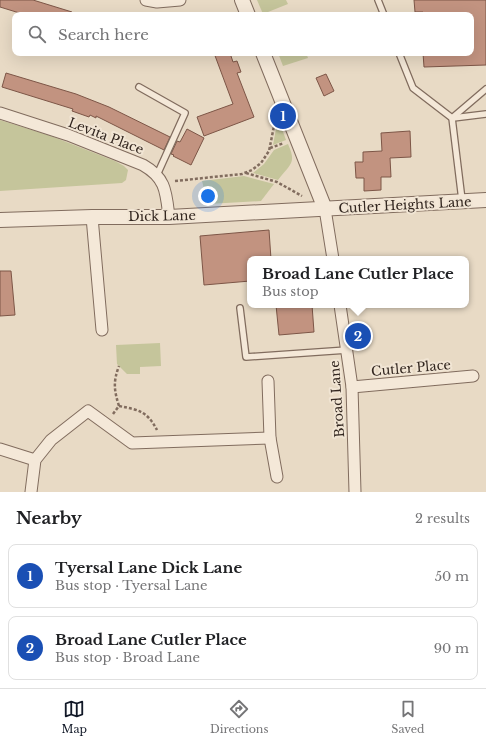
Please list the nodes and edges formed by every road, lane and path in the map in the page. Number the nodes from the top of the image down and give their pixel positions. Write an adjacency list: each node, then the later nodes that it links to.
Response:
1 (146, 0): 2 (street)
2 (180, 0)
3 (242, 0): 5 (street)
4 (378, 0): 6 (lane)
5 (247, 12)
6 (383, 12)
7 (264, 56): 11 (street)
8 (400, 56): 14 (lane)
9 (139, 87): 16 (lane)
10 (486, 89): 14 (lane)
11 (285, 110): 15 (path); 20 (street)
12 (0, 114): 16 (street, Levita Place)
13 (486, 114): 14 (lane)
14 (452, 118): 19 (lane)
15 (245, 173): 16 (path); 17 (path)
16 (160, 179): 22 (street)
17 (304, 198)
18 (486, 200): 19 (street, Cutler Heights Lane)
19 (462, 201): 20 (street, Cutler Heights Lane)
20 (325, 209): 22 (street, Dick Lane); 24 (street)
21 (92, 217): 22 (street, Dick Lane); 23 (street, Dick Lane); 27 (street)
22 (169, 217)
23 (0, 220)
24 (332, 256)
25 (240, 308): 28 (lane)
26 (340, 308): 28 (street, Broad Lane)
27 (102, 330)
28 (346, 350): 32 (street, Broad Lane)
29 (119, 366): 33 (path)
30 (473, 376): 32 (street, Cutler Place)
31 (268, 381): 35 (street)
32 (352, 387): 41 (street, Broad Lane)
33 (119, 406): 34 (path); 36 (path)
34 (105, 424): 36 (street); 38 (street)
35 (270, 438): 36 (street); 39 (street)
36 (160, 442)
37 (0, 449): 38 (street)
38 (35, 460): 40 (street)
39 (277, 478)
40 (31, 492)
41 (355, 492)

